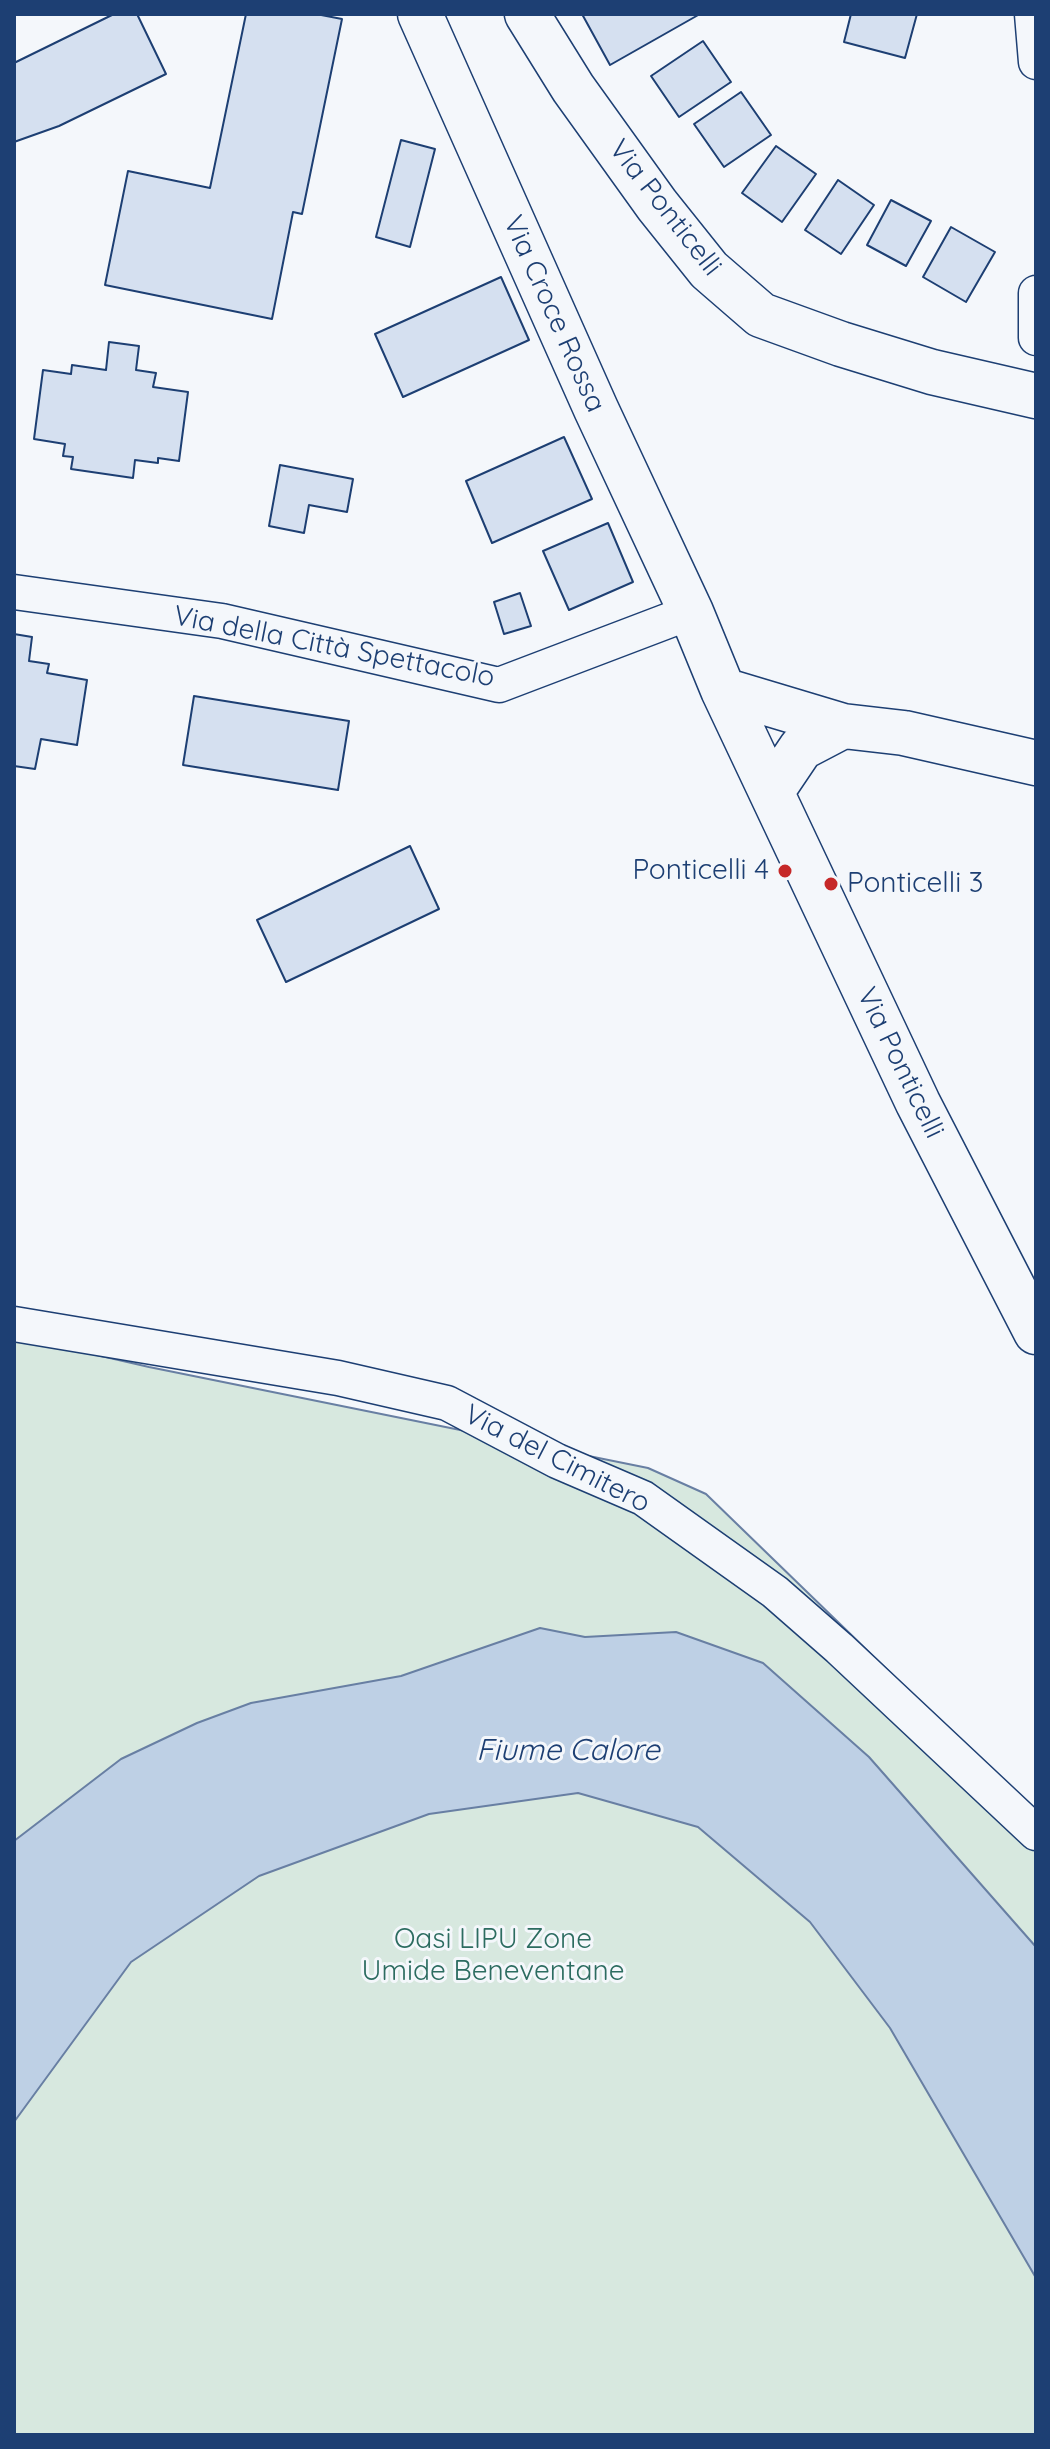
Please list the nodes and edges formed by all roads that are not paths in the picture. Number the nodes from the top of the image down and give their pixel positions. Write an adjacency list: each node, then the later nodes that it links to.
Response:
1 (420, 14): 9 (street, Via Croce Rossa)
2 (527, 14): 7 (street, Via Ponticelli)
3 (1032, 14): 4 (street)
4 (1036, 62)
5 (1036, 293): 6 (street)
6 (1036, 338)
7 (1036, 396)
8 (14, 592): 9 (street, Via della Città Spettacolo)
9 (691, 612): 10 (street, Via Ponticelli)
10 (723, 690): 11 (street); 13 (street, Via Ponticelli)
11 (843, 726): 12 (street); 13 (street)
12 (1036, 763)
13 (772, 791): 14 (street, Via Ponticelli)
14 (1031, 1309)
15 (14, 1324): 16 (street, Via del Cimitero)
16 (1036, 1833)

